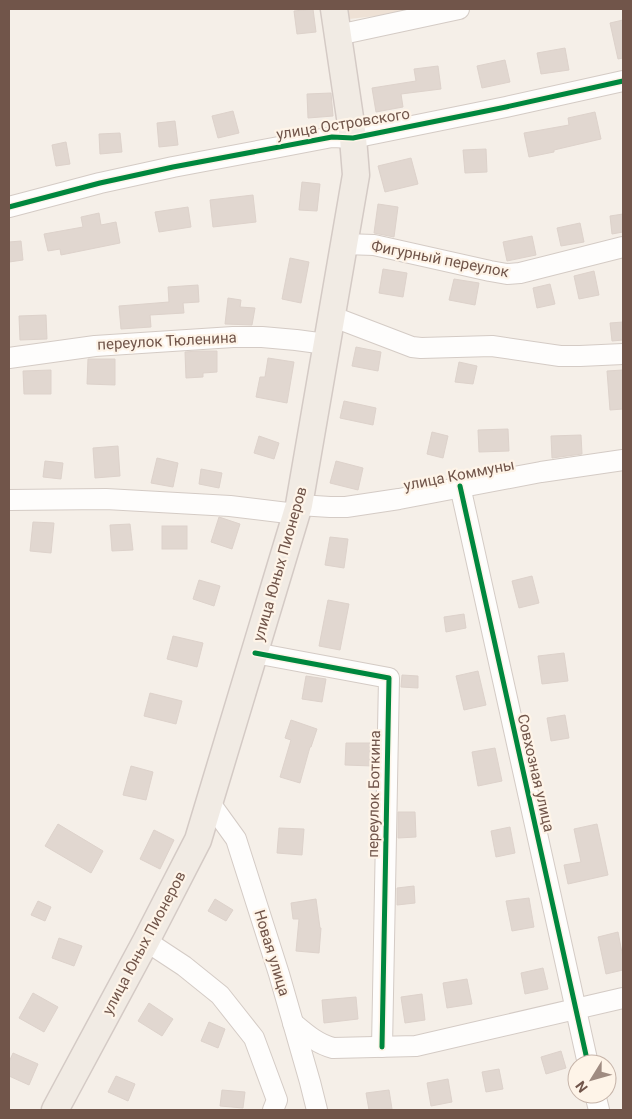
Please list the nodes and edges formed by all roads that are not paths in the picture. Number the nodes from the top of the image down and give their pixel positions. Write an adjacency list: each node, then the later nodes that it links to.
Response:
1 (334, 9): 3 (main road, улица Юных Пионеров)
2 (459, 9): 3 (street)
3 (338, 35): 5 (main road, улица Юных Пионеров)
4 (623, 81): 5 (street, улица Островского)
5 (353, 138): 6 (street, улица Островского); 7 (main road, улица Юных Пионеров)
6 (9, 207)
7 (344, 244): 8 (street, Фигурный переулок); 9 (main road, улица Юных Пионеров)
8 (623, 247)
9 (331, 316): 10 (main road, улица Юных Пионеров); 11 (street)
10 (326, 344): 12 (street, переулок Тюленина); 16 (main road, улица Юных Пионеров)
11 (623, 354)
12 (9, 358)
13 (623, 460): 14 (street, улица Коммуны)
14 (460, 486): 16 (street, улица Коммуны); 21 (street, Совхозная улица)
15 (9, 500): 16 (street, улица Коммуны)
16 (297, 509): 17 (main road, улица Юных Пионеров)
17 (254, 653): 18 (main road, улица Юных Пионеров); 23 (street, переулок Боткина)
18 (210, 804): 19 (main road, улица Юных Пионеров); 22 (street, Новая улица)
19 (146, 941): 25 (main road, улица Юных Пионеров); 26 (street)
20 (623, 998): 21 (street)
21 (576, 1009): 23 (street); 24 (street, Совхозная улица)
22 (293, 1023): 23 (street); 27 (street, Новая улица)
23 (382, 1047)
24 (586, 1054)
25 (55, 1110)
26 (273, 1110)
27 (317, 1110)

